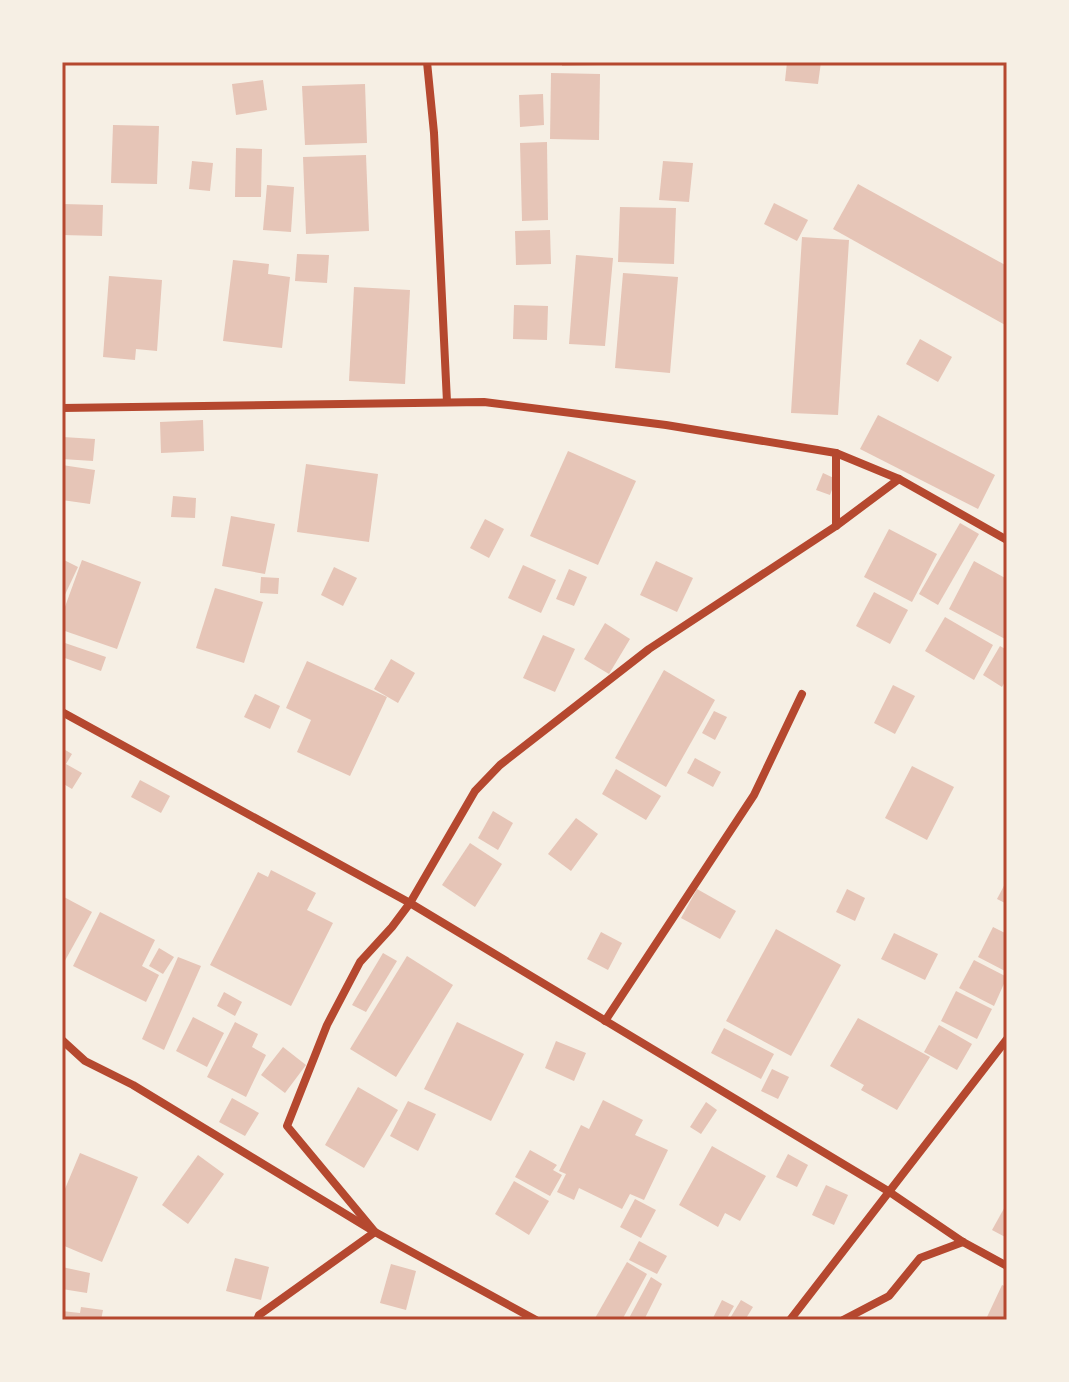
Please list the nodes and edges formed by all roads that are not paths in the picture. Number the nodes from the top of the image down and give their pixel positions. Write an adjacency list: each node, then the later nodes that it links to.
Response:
1 (427, 62): 2 (street)
2 (447, 402): 3 (street); 4 (street)
3 (62, 408)
4 (836, 453): 5 (street); 6 (street)
5 (899, 479): 6 (street); 7 (street)
6 (836, 526): 10 (street)
7 (1007, 540)
8 (802, 694): 11 (street)
9 (62, 712): 10 (street)
10 (410, 903): 11 (street); 15 (street)
11 (605, 1021): 14 (street)
12 (1007, 1039): 14 (street)
13 (62, 1040): 15 (street)
14 (888, 1191): 16 (street); 20 (street)
15 (375, 1232): 18 (street); 19 (street)
16 (963, 1242): 17 (street); 21 (street)
17 (1007, 1266)
18 (257, 1320)
19 (536, 1320)
20 (790, 1320)
21 (843, 1320)

